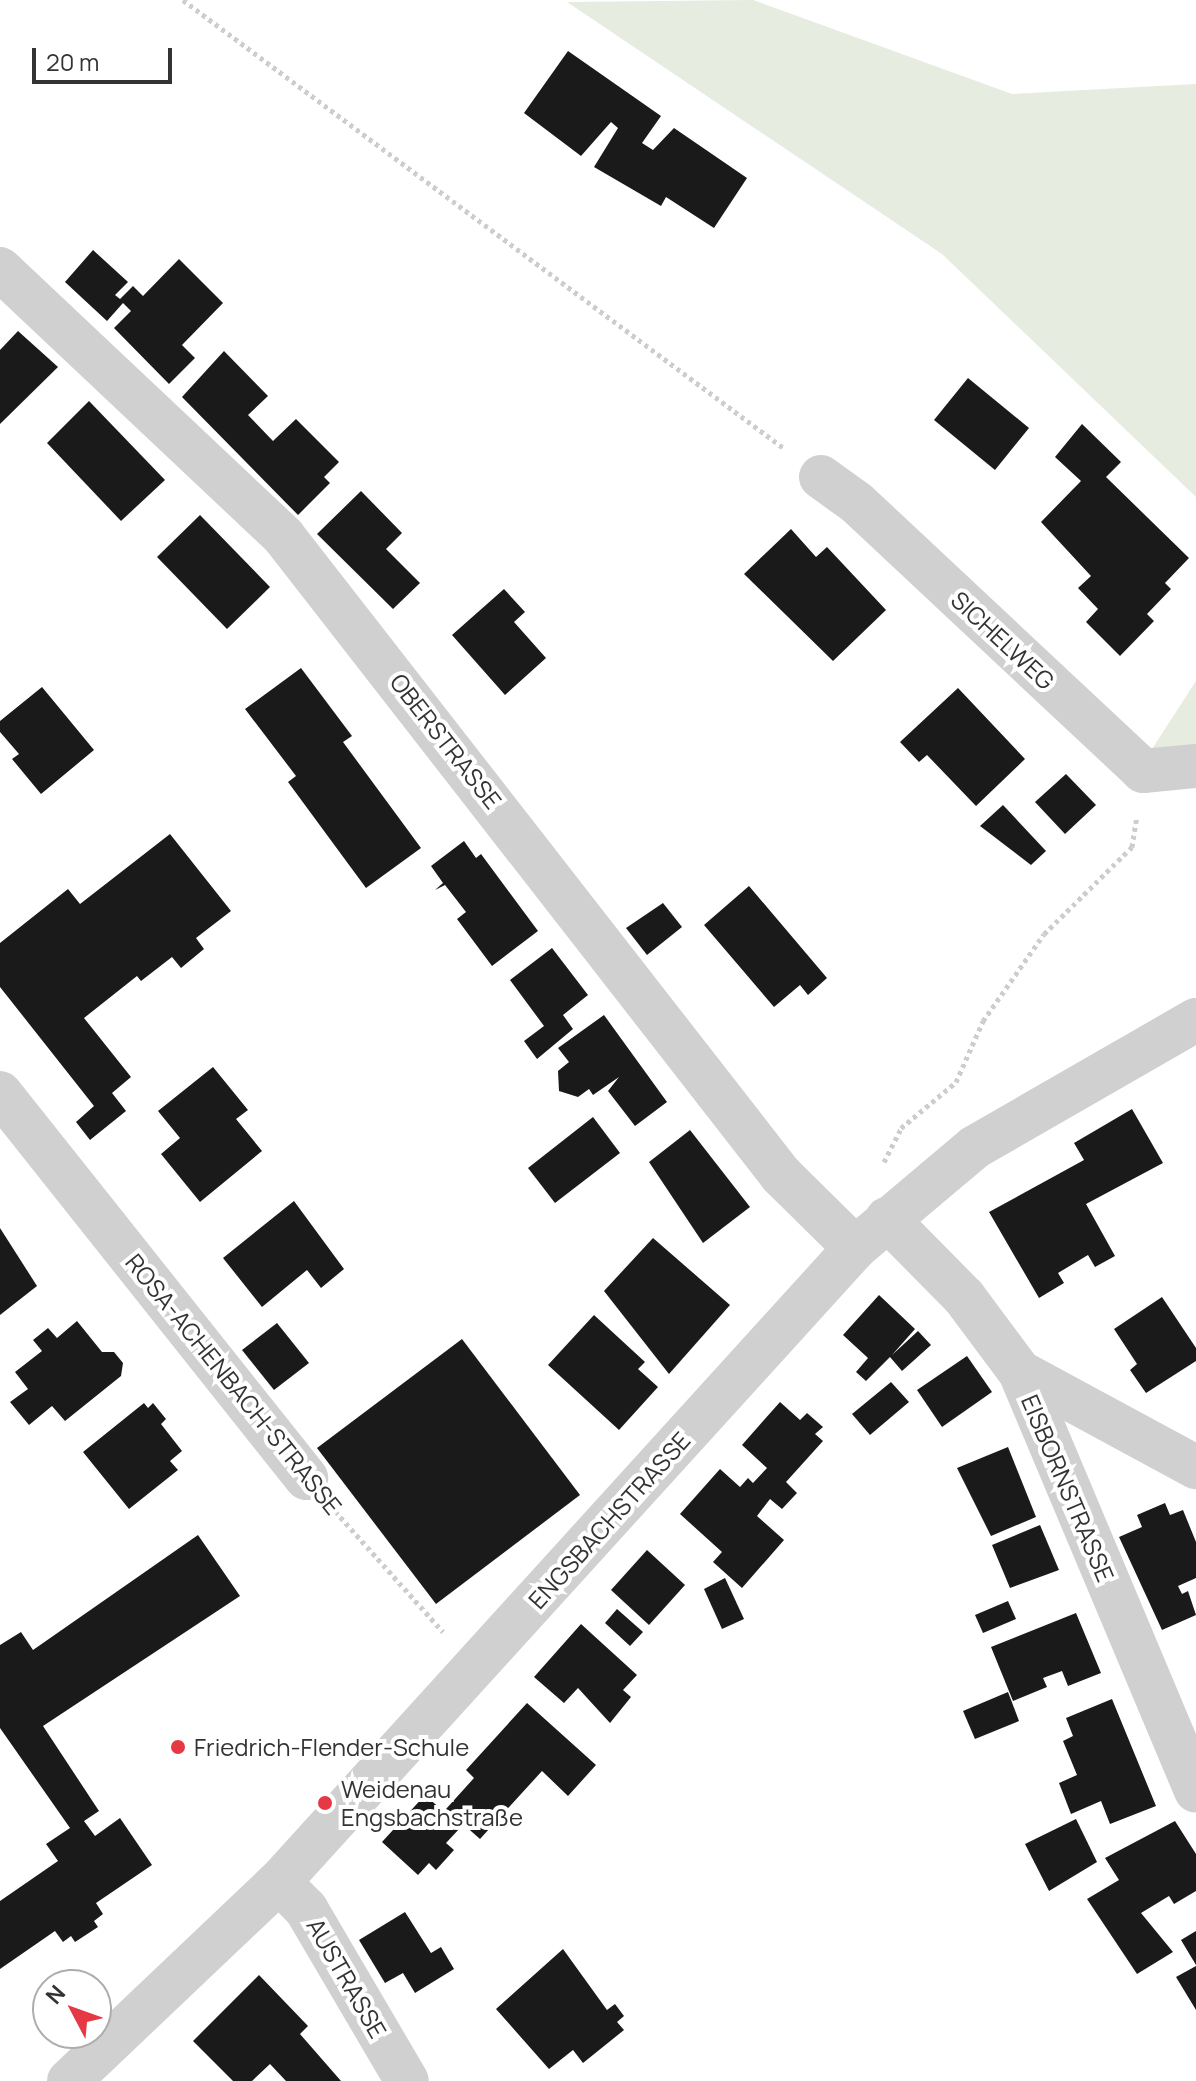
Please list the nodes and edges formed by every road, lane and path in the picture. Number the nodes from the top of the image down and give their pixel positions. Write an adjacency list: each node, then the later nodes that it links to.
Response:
1 (183, 0): 3 (path)
2 (0, 269): 10 (street, OBERSTRASSE)
3 (821, 477): 5 (street, SICHELWEG)
4 (1196, 766): 5 (street)
5 (1143, 771): 8 (path)
6 (1196, 1020): 9 (street, ENGSBACHSTRASSE)
7 (0, 1093): 13 (street, ROSA-ACHENBACH-STRASSE)
8 (880, 1169)
9 (887, 1219): 10 (street, ENGSBACHSTRASSE); 11 (street, EISBORNSTRASSE)
10 (855, 1248): 14 (street, ENGSBACHSTRASSE)
11 (1020, 1372): 12 (street); 15 (street, EISBORNSTRASSE)
12 (1196, 1467)
13 (306, 1478): 14 (path, ROSA-ACHENBACH-STRASSE)
14 (476, 1669): 16 (street, ENGSBACHSTRASSE)
15 (1196, 1790)
16 (279, 1882): 17 (street, ENGSBACHSTRASSE); 18 (street, AUSTRASSE)
17 (69, 2081)
18 (407, 2081)

